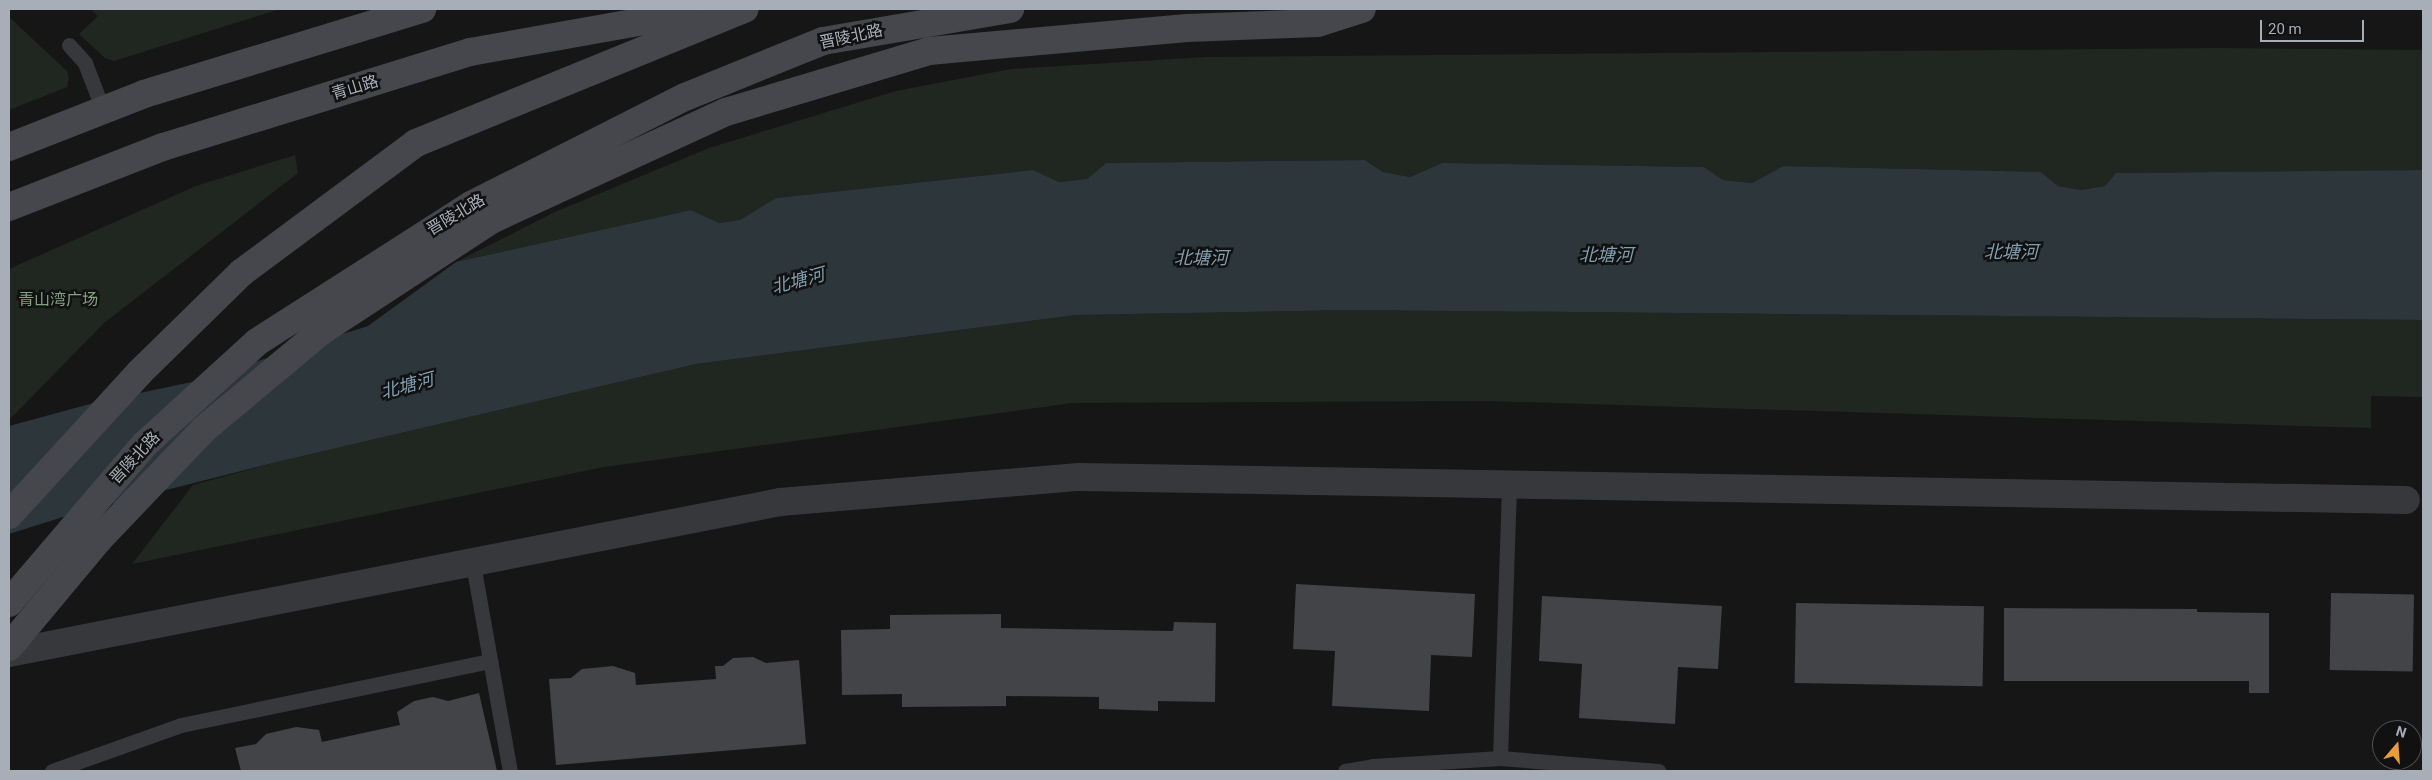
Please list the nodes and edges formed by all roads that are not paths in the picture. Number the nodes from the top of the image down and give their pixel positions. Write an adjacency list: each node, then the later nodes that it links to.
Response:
1 (422, 9): 7 (main road)
2 (711, 9): 9 (main road, 青山路)
3 (745, 9): 12 (main road)
4 (1010, 9): 14 (main road, 晋陵北路)
5 (1362, 9): 15 (main road)
6 (69, 45): 7 (lane)
7 (102, 110): 8 (main road)
8 (9, 147)
9 (9, 207)
10 (1509, 485): 11 (street); 13 (street); 18 (lane)
11 (2406, 500)
12 (9, 515)
13 (473, 564): 16 (street); 17 (lane)
14 (9, 603)
15 (9, 647)
16 (9, 653)
17 (490, 661): 19 (lane); 20 (lane)
18 (1500, 758): 21 (lane); 22 (lane)
19 (52, 771)
20 (510, 771)
21 (1345, 771)
22 (1658, 771)

